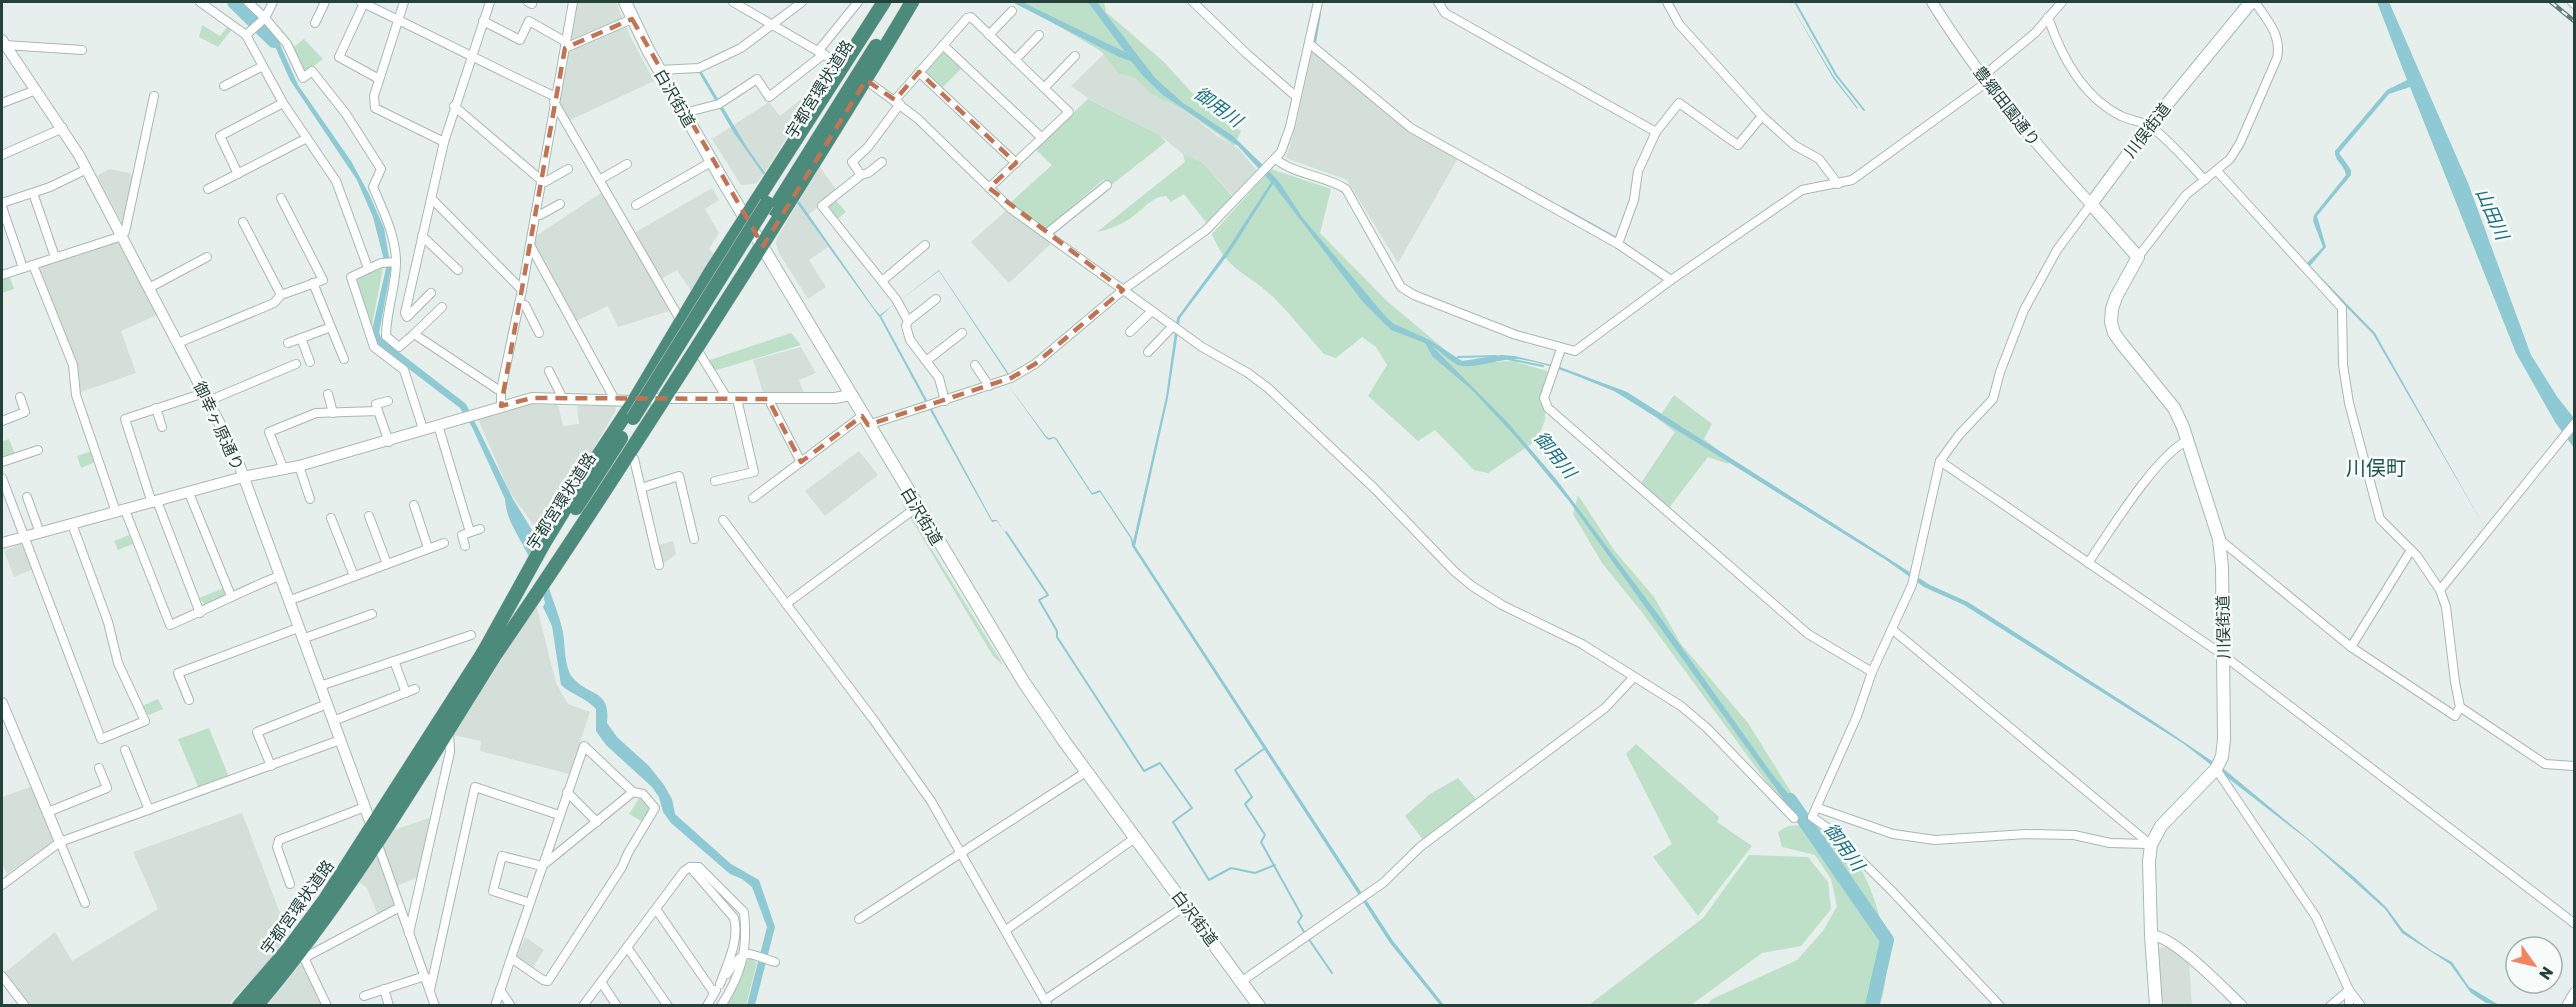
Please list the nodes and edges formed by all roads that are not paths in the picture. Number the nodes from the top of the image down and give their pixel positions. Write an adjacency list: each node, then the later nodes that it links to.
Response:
1 (200, 2): 33 (street)
2 (248, 2): 26 (street)
3 (273, 2): 26 (street)
4 (325, 2): 31 (street)
5 (362, 2): 28 (street); 49 (street)
6 (404, 2): 28 (street)
7 (490, 2): 30 (street)
8 (573, 2): 38 (street)
9 (625, 2): 29 (main road, 白沢街道)
10 (733, 2): 24 (street)
11 (802, 2): 32 (street)
12 (858, 2): 41 (street)
13 (884, 2): 46 (highway)
14 (893, 2): 95 (highway, 宇都宮環状道路)
15 (904, 2): 95 (highway, 宇都宮環状道路)
16 (912, 2): 50 (highway)
17 (1193, 2): 55 (street)
18 (1318, 2): 37 (street)
19 (1438, 2): 66 (street)
20 (1667, 2): 63 (street)
21 (1932, 2): 51 (street, 豊郷田園通り)
22 (2062, 2): 27 (street)
23 (2253, 2): 64 (main road, 川俣街道); 78 (street, 川俣街道)
24 (751, 6): 32 (street)
25 (1012, 11): 34 (street)
26 (265, 18): 33 (street); 111 (street)
27 (2048, 18): 51 (street); 64 (street)
28 (397, 19): 43 (street); 49 (street)
29 (632, 19): 38 (street); 47 (main road, 白沢街道)
30 (483, 21): 38 (street); 43 (street)
31 (315, 23)
32 (773, 24): 41 (street); 47 (street)
33 (246, 35): 45 (street)
34 (989, 35): 39 (street); 44 (street)
35 (1039, 35): 44 (street)
36 (3, 43): 40 (street); 54 (street, 御幸ヶ原通り)
37 (1310, 44): 55 (street); 104 (street)
38 (565, 45): 57 (street)
39 (943, 45): 48 (street); 68 (street)
40 (82, 50)
41 (822, 52): 46 (street); 62 (street)
42 (1076, 56): 53 (street)
43 (471, 57): 57 (street); 61 (street)
44 (1015, 60): 53 (street)
45 (263, 66): 52 (street); 60 (street)
46 (844, 67): 97 (highway)
47 (659, 70): 62 (main road, 白沢街道)
48 (919, 72): 58 (street); 74 (street)
49 (380, 79): 69 (street)
50 (864, 79): 58 (street); 107 (highway)
51 (1984, 79): 84 (street); 92 (street, 豊郷田園通り)
52 (224, 86)
53 (1044, 88): 68 (street)
54 (36, 90): 59 (street); 65 (street, 御幸ヶ原通り)
55 (1297, 95): 71 (street)
56 (154, 96): 101 (street)
57 (555, 100): 81 (street); 82 (street)
58 (898, 102): 80 (street); 86 (street)
59 (2, 103)
60 (283, 103): 67 (street); 79 (street)
61 (454, 106): 69 (street); 81 (street)
62 (684, 113): 72 (main road, 白沢街道)
63 (1762, 116): 66 (street); 84 (street)
64 (2149, 126): 83 (street); 92 (main road, 川俣街道)
65 (63, 128): 70 (street); 77 (street, 御幸ヶ原通り)
66 (1656, 132): 104 (street)
67 (307, 138): 79 (street); 114 (street)
68 (1042, 138): 74 (street)
69 (444, 142): 90 (street)
70 (2, 155)
71 (1276, 159): 122 (street); 140 (street)
72 (711, 162): 94 (street); 97 (main road, 白沢街道)
73 (882, 162): 80 (street)
74 (1016, 163): 86 (street)
75 (627, 164): 82 (street)
76 (568, 168): 81 (street)
77 (87, 169): 88 (street); 101 (street, 御幸ヶ原通り)
78 (2217, 171): 83 (street, 川俣街道); 208 (street)
79 (238, 174): 87 (street)
80 (861, 175): 118 (street)
81 (541, 180): 96 (street)
82 (599, 180): 129 (street)
83 (2205, 180): 109 (street, 川俣街道)
84 (1838, 184): 117 (street)
85 (1107, 185): 99 (street)
86 (989, 188): 99 (street)
87 (208, 189)
88 (33, 193): 93 (street); 108 (street)
89 (281, 198): 119 (street)
90 (431, 198): 102 (street); 121 (street)
91 (560, 204): 96 (street)
92 (2091, 204): 109 (main road); 177 (street)
93 (2, 205): 100 (street)
94 (636, 205)
95 (770, 206): 227 (highway, 宇都宮環状道路)
96 (535, 215): 105 (street)
97 (746, 219): 107 (main road, 白沢街道); 129 (highway)
98 (243, 222): 124 (street)
99 (1046, 234): 122 (street)
100 (12, 236): 103 (street); 113 (street)
101 (122, 236): 108 (street); 120 (street, 御幸ヶ原通り)
102 (422, 236): 115 (street); 123 (street)
103 (2, 240)
104 (1618, 244): 117 (street)
105 (530, 245): 121 (street); 159 (street)
106 (925, 245): 118 (street)
107 (763, 246): 141 (highway); 152 (main road, 白沢街道)
108 (55, 257): 112 (street)
109 (2138, 257): 173 (main road, 川俣街道)
110 (207, 258): 120 (street)
111 (396, 262): 114 (street); 136 (street)
112 (33, 265): 113 (street); 193 (street)
113 (23, 268): 116 (street)
114 (368, 268): 172 (street)
115 (458, 270)
116 (2, 275)
117 (1671, 280): 140 (street)
118 (882, 281): 130 (street)
119 (313, 283): 124 (street); 132 (street)
120 (149, 288): 138 (street, 御幸ヶ原通り)
121 (522, 290): 126 (street)
122 (1123, 290): 128 (street); 149 (street)
123 (431, 293)
124 (281, 295): 138 (street)
125 (936, 299): 130 (street)
126 (519, 304): 134 (street); 150 (street)
127 (442, 307): 136 (street)
128 (1152, 311): 131 (street); 133 (street)
129 (681, 321): 161 (highway)
130 (908, 321): 144 (street)
131 (1173, 326): 142 (street); 229 (street)
132 (331, 327): 137 (street); 143 (street)
133 (1130, 332)
134 (539, 333)
135 (962, 333): 144 (street)
136 (414, 334): 150 (street)
137 (301, 338): 139 (street); 145 (street)
138 (178, 343): 154 (street, 御幸ヶ原通り)
139 (288, 343)
140 (1561, 349): 228 (street)
141 (694, 351): 155 (highway); 157 (street)
142 (1148, 352)
143 (344, 359)
144 (926, 361): 162 (street)
145 (310, 362)
146 (296, 364): 154 (street)
147 (975, 365): 149 (street)
148 (549, 371): 156 (street)
149 (989, 386): 162 (street)
150 (501, 390): 163 (street)
151 (328, 394): 166 (street)
152 (850, 395): 158 (street); 168 (main road, 白沢街道)
153 (20, 397): 167 (street)
154 (206, 397): 164 (street); 182 (street, 御幸ヶ原通り)
155 (666, 398): 157 (street); 161 (street); 176 (highway)
156 (563, 399): 159 (street); 163 (street)
157 (732, 399): 158 (street); 184 (street)
158 (771, 399): 179 (street)
159 (615, 400): 161 (street)
160 (388, 401): 165 (street)
161 (634, 401): 227 (highway)
162 (945, 401): 168 (street)
163 (501, 406): 170 (street)
164 (156, 408): 171 (street); 190 (street)
165 (378, 411): 166 (street); 174 (street)
166 (333, 412): 181 (street)
167 (2, 421)
168 (865, 421): 179 (street); 192 (main road, 白沢街道)
169 (2574, 424): 214 (street)
170 (438, 425): 172 (street); 199 (street)
171 (162, 427)
172 (423, 429): 174 (street)
173 (2187, 441): 203 (main road, 川俣街道); 209 (street)
174 (389, 442): 180 (street)
175 (38, 450): 178 (street)
176 (628, 456): 185 (street); 227 (highway)
177 (1940, 461): 209 (street); 221 (street)
178 (2, 462)
179 (801, 462): 188 (street)
180 (299, 466): 181 (street); 189 (street)
181 (284, 470): 182 (street)
182 (243, 477): 186 (street); 212 (street, 御幸ヶ原通り)
183 (2, 478): 201 (street)
184 (715, 481)
185 (641, 488): 202 (street); 211 (street)
186 (189, 493): 190 (street); 215 (street)
187 (27, 497): 200 (street)
188 (753, 498)
189 (310, 499)
190 (155, 502): 193 (street); 218 (street)
191 (414, 505): 207 (street)
192 (917, 507): 217 (street); 243 (main road, 白沢街道)
193 (121, 511): 197 (street); 218 (street)
194 (369, 516): 210 (street)
195 (331, 518): 213 (street)
196 (723, 520): 217 (street)
197 (72, 524): 200 (street); 201 (street)
198 (480, 529): 199 (street)
199 (470, 532): 206 (street)
200 (40, 533): 201 (street)
201 (24, 537): 204 (street)
202 (694, 539)
203 (2218, 539): 224 (street); 225 (main road, 川俣街道)
204 (2, 543)
205 (444, 543): 207 (street)
206 (465, 546)
207 (428, 548): 210 (street)
208 (2411, 550): 214 (street); 224 (street)
209 (2088, 563): 225 (street)
210 (387, 564): 213 (street)
211 (659, 565)
212 (279, 576): 215 (street); 216 (street, 御幸ヶ原通り)
213 (354, 576): 216 (street)
214 (2440, 590): 234 (street)
215 (231, 596): 218 (street)
216 (288, 601): 220 (street, 御幸ヶ原通り)
217 (786, 604): 257 (street)
218 (200, 612)
219 (372, 614): 223 (street)
220 (298, 628): 223 (street, 御幸ヶ原通り); 231 (street)
221 (1893, 630): 228 (street); 256 (street)
222 (471, 635): 226 (street)
223 (302, 639): 230 (street, 御幸ヶ原通り)
224 (2351, 647): 234 (street)
225 (2223, 655): 242 (main road, 川俣街道); 268 (street)
226 (393, 661): 230 (street); 235 (street)
227 (485, 661): 236 (highway, 宇都宮環状道路); 253 (highway, 宇都宮環状道路)
228 (1872, 672): 247 (street)
229 (1633, 678): 251 (street); 279 (street)
230 (320, 687): 233 (street, 御幸ヶ原通り)
231 (189, 700)
232 (2, 704): 249 (street)
233 (327, 704): 235 (street, 御幸ヶ原通り); 240 (street)
234 (2460, 707): 239 (street)
235 (333, 721): 237 (street, 御幸ヶ原通り)
236 (449, 727): 253 (highway, 宇都宮環状道路); 270 (street)
237 (340, 740): 240 (street); 246 (street, 御幸ヶ原通り)
238 (125, 750): 248 (street)
239 (2574, 765)
240 (271, 766): 248 (street)
241 (99, 768): 249 (street)
242 (2216, 769): 256 (main road, 川俣街道); 285 (street)
243 (1086, 772): 254 (main road, 白沢街道); 257 (street)
244 (567, 792): 245 (street); 250 (street); 252 (street)
245 (633, 792): 252 (street); 275 (street)
246 (365, 807): 253 (street, 御幸ヶ原通り); 260 (street)
247 (1818, 808): 256 (street); 303 (street)
248 (148, 810): 255 (street)
249 (48, 812): 255 (street)
250 (559, 815): 258 (street); 283 (street)
251 (1794, 818)
252 (597, 822): 258 (street)
253 (375, 834): 265 (street); 274 (highway, 宇都宮環状道路); 290 (highway, 宇都宮環状道路)
254 (1135, 838): 264 (main road, 白沢街道); 269 (street)
255 (60, 842): 261 (street); 262 (street)
256 (2150, 844): 271 (main road, 川俣街道)
257 (962, 853): 267 (street); 269 (street)
258 (542, 866): 263 (street); 263 (street)
259 (690, 867): 266 (street); 273 (street); 281 (street)
260 (290, 884)
261 (2, 885)
262 (85, 903)
263 (530, 903): 275 (street)
264 (1185, 906): 279 (main road, 白沢街道); 289 (street)
265 (400, 907): 270 (street); 274 (street)
266 (656, 909): 272 (street); 287 (street)
267 (859, 919)
268 (2574, 923)
269 (1006, 930): 289 (street)
270 (409, 933): 278 (street)
271 (2151, 935): 304 (main road, 川俣街道); 305 (street)
272 (627, 947): 280 (street); 299 (street)
273 (745, 953): 276 (street); 281 (street); 301 (street)
274 (301, 956): 290 (highway, 宇都宮環状道路); 292 (street)
275 (511, 958): 284 (street)
276 (775, 962)
277 (2, 976): 291 (street)
278 (425, 976): 282 (street); 283 (street)
279 (1242, 981): 302 (main road, 白沢街道)
280 (601, 982): 297 (street); 298 (street)
281 (720, 984): 287 (street)
282 (384, 989): 288 (street); 293 (street)
283 (430, 990): 294 (street)
284 (500, 990): 295 (street); 296 (street)
285 (2349, 990): 306 (street); 307 (street); 308 (street)
286 (2574, 992): 309 (street)
287 (714, 993): 300 (street)
288 (364, 996)
289 (1047, 1003)
290 (248, 1004)
291 (25, 1005)
292 (327, 1005)
293 (389, 1005)
294 (435, 1005)
295 (495, 1005)
296 (511, 1005)
297 (583, 1005)
298 (617, 1005)
299 (668, 1005)
300 (707, 1005)
301 (721, 1005)
302 (1259, 1005)
303 (2000, 1005)
304 (2156, 1005)
305 (2242, 1005)
306 (2330, 1005)
307 (2349, 1005)
308 (2361, 1005)
309 (2566, 1005)

